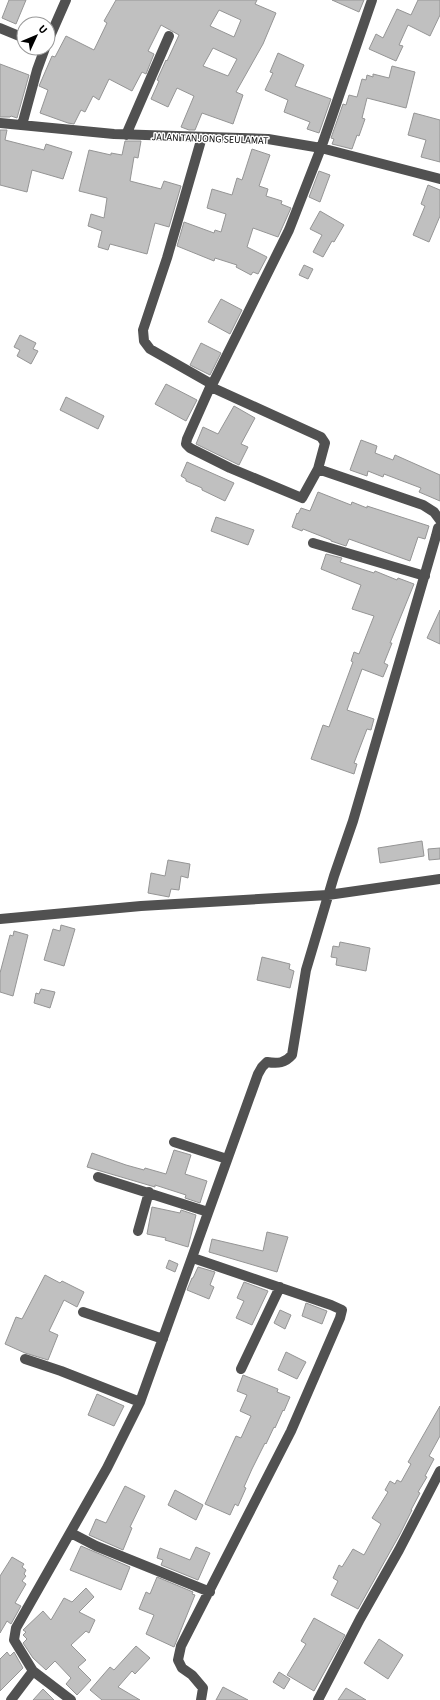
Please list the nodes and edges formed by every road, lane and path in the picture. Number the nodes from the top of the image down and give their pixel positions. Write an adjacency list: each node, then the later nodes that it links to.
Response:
1 (66, 0): 3 (street)
2 (372, 0): 12 (street)
3 (56, 23)
4 (0, 28): 5 (street)
5 (16, 35)
6 (169, 36): 10 (street)
7 (42, 56): 9 (street)
8 (0, 123): 9 (street, JALAN TANJONG SEULAMAT)
9 (22, 125): 10 (street, JALAN TANJONG SEULAMAT)
10 (126, 135): 11 (street, JALAN TANJONG SEULAMAT)
11 (202, 137): 12 (street, JALAN TANJONG SEULAMAT); 14 (street)
12 (321, 148): 13 (street, JALAN TANJONG SEULAMAT); 14 (street)
13 (440, 179)
14 (211, 387): 15 (street); 15 (street)
15 (318, 469): 16 (street)
16 (440, 520)
17 (440, 527): 19 (street)
18 (313, 543): 19 (street)
19 (425, 576): 21 (street)
20 (440, 879): 21 (street)
21 (328, 895): 22 (street); 24 (street)
22 (0, 919)
23 (174, 1142): 24 (street)
24 (226, 1159): 27 (street)
25 (98, 1177): 26 (street)
26 (149, 1192): 27 (street); 28 (street)
27 (208, 1212): 29 (street)
28 (138, 1231)
29 (193, 1258): 30 (street); 32 (street)
30 (280, 1287): 34 (street); 38 (street)
31 (83, 1312): 32 (street)
32 (163, 1339): 35 (street)
33 (25, 1359): 35 (street)
34 (241, 1369)
35 (140, 1402): 37 (street)
36 (440, 1471): 43 (street)
37 (71, 1533): 38 (street); 39 (street)
38 (210, 1592): 42 (street)
39 (33, 1671): 40 (street); 41 (street)
40 (11, 1700)
41 (71, 1700)
42 (201, 1700)
43 (318, 1700)

